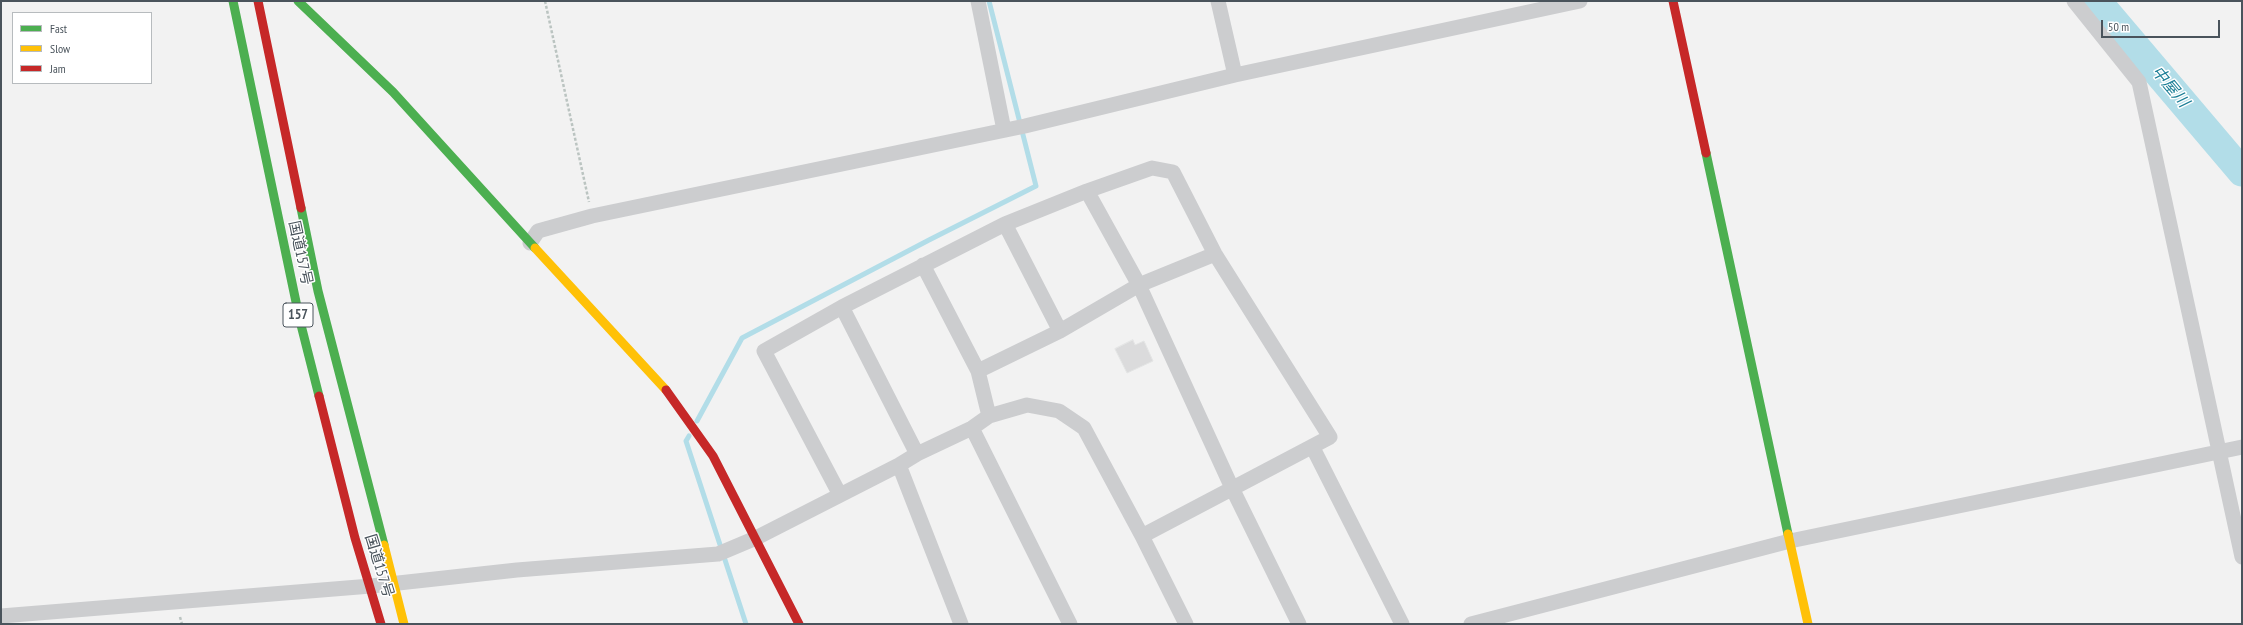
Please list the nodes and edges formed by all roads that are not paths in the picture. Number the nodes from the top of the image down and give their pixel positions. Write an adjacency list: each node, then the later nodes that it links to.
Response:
1 (233, 1): 34 (main road, 国道157号 / 157)
2 (258, 1): 33 (main road, 国道157号 / 157)
3 (298, 1): 13 (main road)
4 (978, 1): 10 (street)
5 (1218, 1): 9 (street)
6 (1580, 1): 9 (street)
7 (1673, 1): 31 (main road)
8 (2074, 1): 24 (street)
9 (1236, 75): 10 (street)
10 (1015, 128): 13 (street)
11 (1087, 191): 12 (street); 14 (street); 16 (street)
12 (1005, 224): 15 (street); 18 (street)
13 (530, 243): 30 (main road)
14 (1215, 254): 16 (street); 23 (street)
15 (923, 266): 17 (street); 19 (street)
16 (1139, 285): 18 (street); 27 (street)
17 (842, 307): 25 (street); 28 (street)
18 (1060, 331): 19 (street)
19 (978, 371): 20 (street)
20 (989, 416): 21 (street); 29 (street)
21 (972, 428): 25 (street); 40 (street)
22 (2242, 447): 24 (street)
23 (1313, 448): 27 (street); 43 (street)
24 (2219, 451): 31 (street); 32 (street)
25 (917, 454): 26 (street)
26 (899, 465): 28 (street); 39 (street)
27 (1232, 488): 29 (street); 42 (street)
28 (840, 495): 30 (street)
29 (1142, 536): 41 (street)
30 (756, 538): 33 (street); 38 (main road)
31 (1790, 541): 44 (street); 45 (main road)
32 (2242, 556)
33 (392, 583): 34 (street); 37 (main road, 国道157号 / 157)
34 (371, 586): 35 (street); 36 (main road, 国道157号 / 157)
35 (1, 616)
36 (381, 624)
37 (404, 624)
38 (799, 624)
39 (961, 624)
40 (1070, 624)
41 (1186, 624)
42 (1299, 624)
43 (1402, 624)
44 (1471, 624)
45 (1808, 624)

